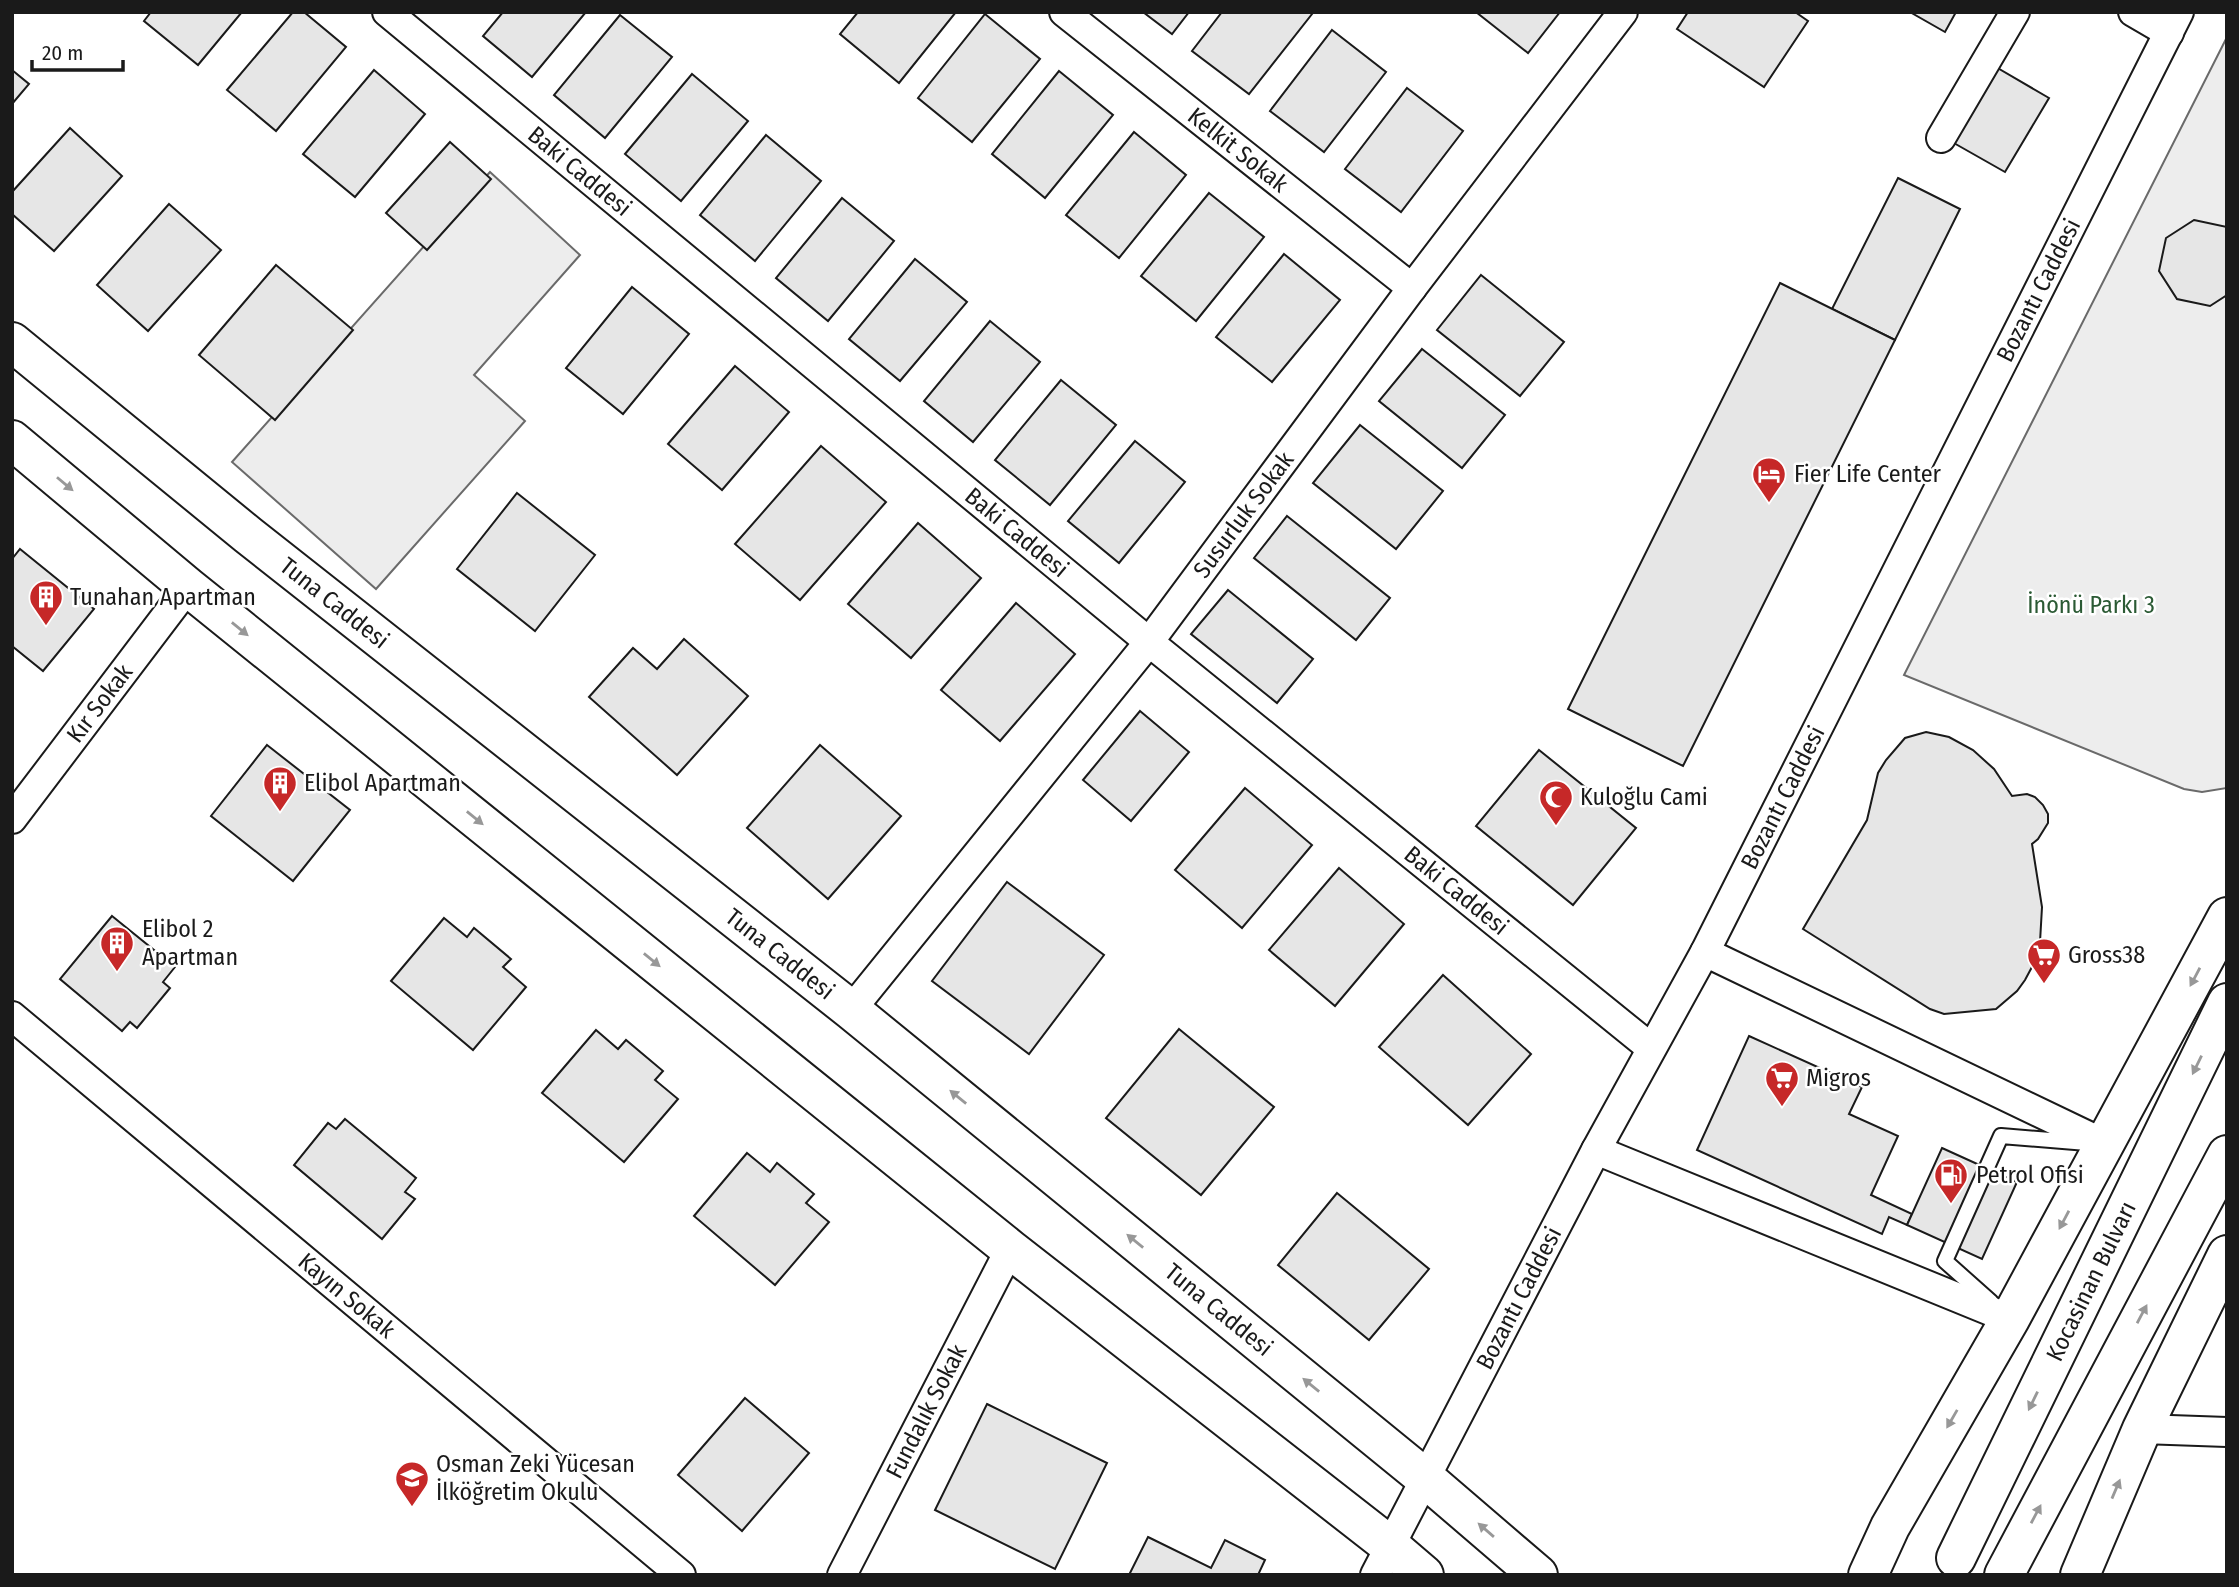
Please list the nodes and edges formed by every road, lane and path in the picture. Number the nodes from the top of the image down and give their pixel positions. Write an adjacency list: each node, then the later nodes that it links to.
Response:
1 (387, 12): 12 (street, Baki Caddesi)
2 (1064, 12): 8 (street, Kelkit Sokak)
3 (1623, 12): 8 (street, Susurluk Sokak)
4 (2015, 12): 7 (street)
5 (2133, 12): 6 (street)
6 (2174, 23): 15 (street, Bozantı Caddesi)
7 (1941, 138)
8 (1412, 288): 12 (street, Susurluk Sokak)
9 (12, 342): 17 (main road, Tuna Caddesi)
10 (12, 440): 11 (main road, one-way to 11)
11 (188, 587): 13 (street, Kır Sokak); 23 (main road, one-way to 23)
12 (1149, 642): 17 (street, Susurluk Sokak); 19 (street, Baki Caddesi)
13 (12, 820)
14 (2227, 917): 20 (main road, one-way to 20)
15 (1705, 952): 19 (street, Bozantı Caddesi); 20 (street)
16 (2227, 1003): 31 (main road, Kocasinan Bulvarı, one-way to 31)
17 (851, 1010): 29 (main road, Tuna Caddesi, one-way to 17)
18 (12, 1016): 33 (street, Kayın Sokak)
19 (1651, 1048): 21 (street, Bozantı Caddesi)
20 (2105, 1144): 26 (main road, one-way to 26); 26 (lane)
21 (1596, 1150): 26 (street); 29 (street, Bozantı Caddesi)
22 (2227, 1155): 40 (main road, one-way to 22)
23 (1010, 1249): 32 (main road); 34 (street, Fundalık Sokak)
24 (2227, 1255): 25 (main road)
25 (2221, 1283): 27 (main road)
26 (2010, 1319): 30 (main road, one-way to 30)
27 (2142, 1429): 28 (street); 41 (main road, one-way to 27)
28 (2227, 1432)
29 (1425, 1478): 32 (street, Bozantı Caddesi); 36 (main road, Tuna Caddesi, one-way to 29)
30 (1890, 1527): 37 (main road); 38 (main road); 39 (main road)
31 (1956, 1558)
32 (1382, 1560): 35 (main road)
33 (681, 1575)
34 (842, 1575)
35 (1424, 1575)
36 (1538, 1575)
37 (1845, 1575)
38 (1868, 1575)
39 (1888, 1575)
40 (2004, 1575)
41 (2080, 1575)

